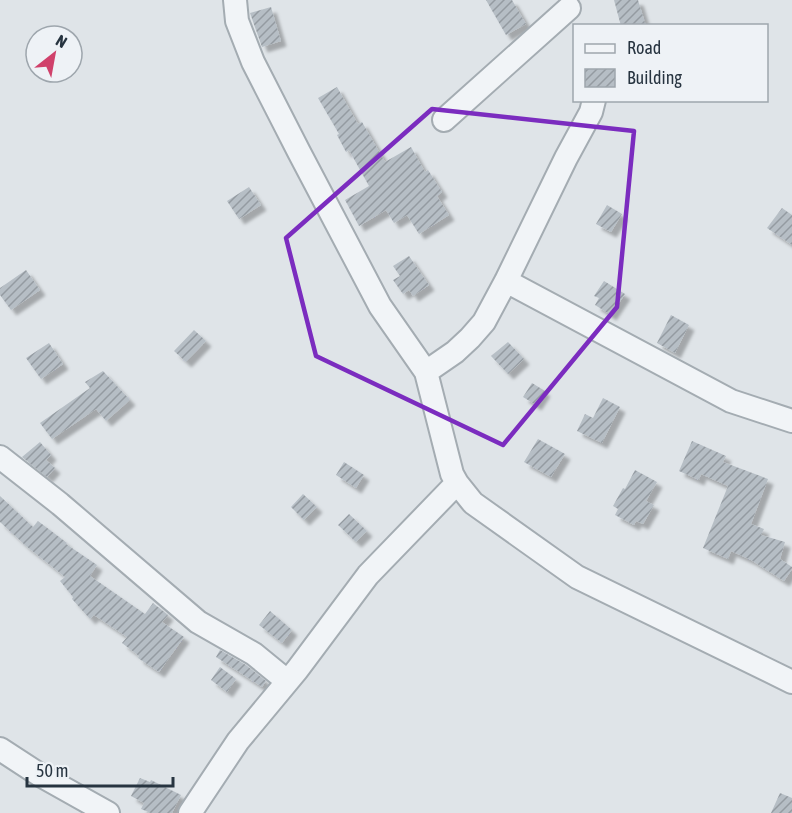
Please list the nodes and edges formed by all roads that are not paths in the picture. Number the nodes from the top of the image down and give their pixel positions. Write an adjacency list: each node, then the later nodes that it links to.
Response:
1 (235, 0): 6 (street)
2 (571, 11): 4 (street)
3 (594, 102): 5 (street)
4 (444, 120)
5 (506, 281): 6 (street); 7 (street)
6 (426, 372): 9 (street)
7 (792, 422)
8 (0, 457): 10 (street)
9 (457, 483): 10 (street); 11 (street)
10 (287, 681): 14 (street)
11 (792, 682)
12 (0, 749): 13 (street)
13 (108, 813)
14 (190, 813)

